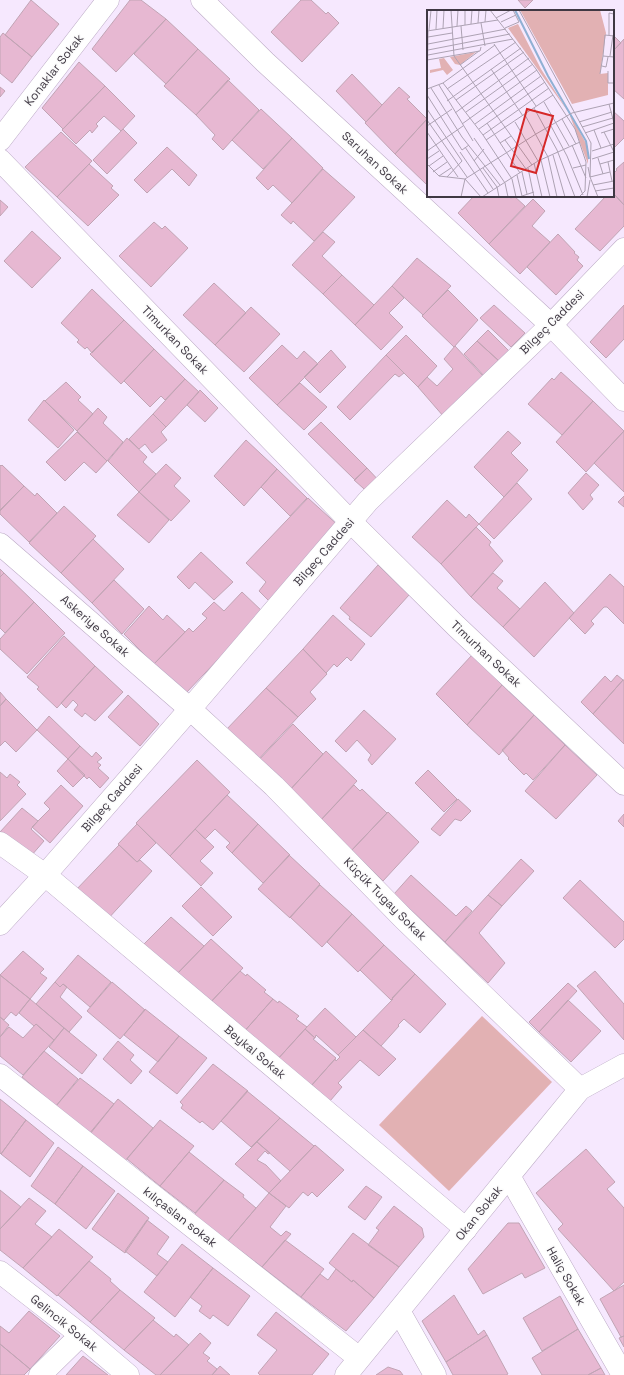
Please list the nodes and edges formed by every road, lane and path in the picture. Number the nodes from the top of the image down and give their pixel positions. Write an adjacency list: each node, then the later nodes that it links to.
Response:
1 (108, 0): 3 (street, Konaklar Sokak)
2 (202, 0): 6 (street, Saruhan Sokak)
3 (0, 140)
4 (0, 160): 8 (street, Timurkan Sokak)
5 (624, 249): 6 (street, Bilgeç Caddesi)
6 (550, 325): 7 (street, Saruhan Sokak); 8 (street, Bilgeç Caddesi)
7 (624, 400)
8 (350, 521): 10 (street, Bilgeç Caddesi); 11 (street, Timurhan Sokak)
9 (0, 544): 10 (street, Askeriye Sokak)
10 (190, 709): 13 (street, Bilgeç Caddesi); 17 (street, Küçük Tugay Sokak)
11 (624, 784)
12 (0, 843): 13 (street, Beykal Sokak)
13 (45, 875): 14 (street, Bilgeç Caddesi); 19 (street, Beykal Sokak)
14 (0, 924)
15 (624, 1065): 17 (street, Okan Sokak)
16 (0, 1075): 23 (street, kılıçaslan sokak)
17 (580, 1089): 18 (street, Okan Sokak)
18 (509, 1176): 19 (street, Okan Sokak); 28 (street, Haliç Sokak)
19 (466, 1228): 21 (street, Okan Sokak)
20 (0, 1272): 22 (street, Gelincik Sokak)
21 (399, 1311): 23 (street, Okan Sokak); 27 (street)
22 (81, 1335): 24 (street); 25 (street, Gelincik Sokak)
23 (359, 1358): 26 (street, Okan Sokak)
24 (40, 1375)
25 (128, 1375)
26 (346, 1375)
27 (435, 1375)
28 (623, 1375)

